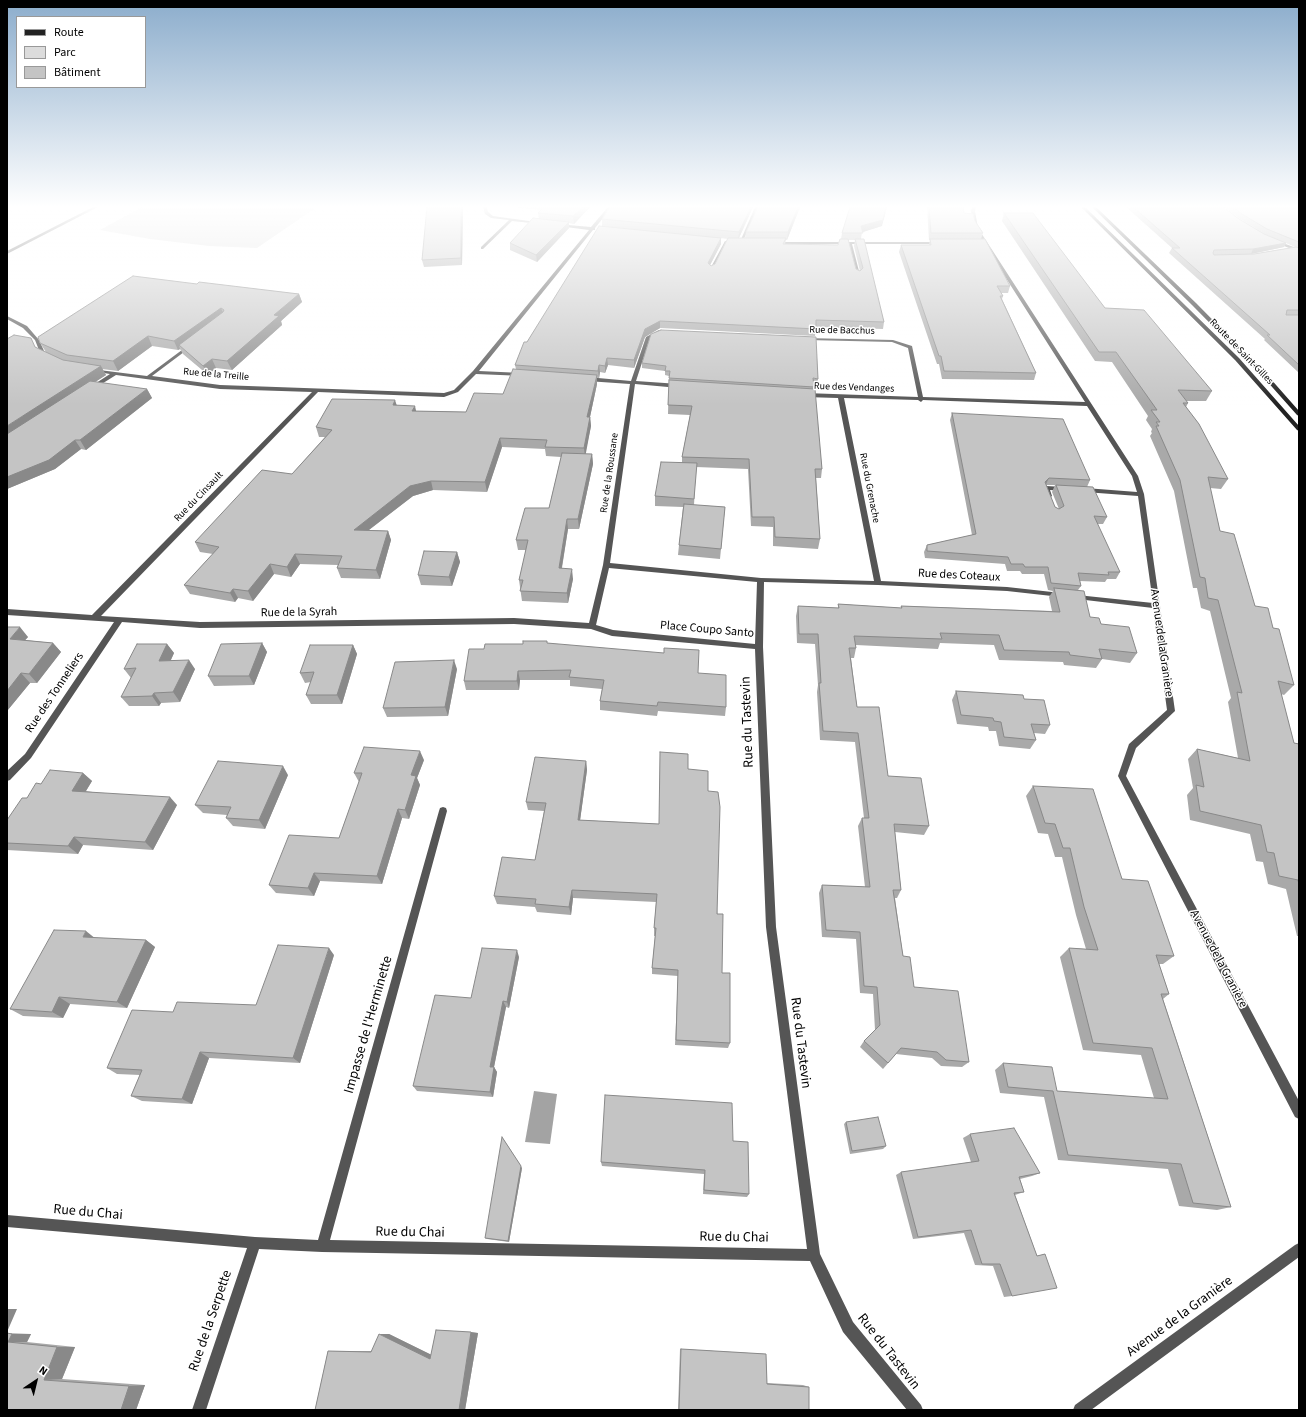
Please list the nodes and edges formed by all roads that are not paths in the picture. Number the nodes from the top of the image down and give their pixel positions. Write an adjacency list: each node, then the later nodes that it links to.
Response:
1 (555, 273): 11 (street)
2 (1002, 273): 23 (street, Avenue de la Granière)
3 (1150, 273): 25 (main road, Route de Saint-Gilles)
4 (1162, 273): 24 (main road, Route de Saint-Gilles)
5 (7, 317): 9 (street)
6 (667, 331): 16 (street)
7 (803, 339): 22 (street, Rue de Bacchus)
8 (192, 343): 14 (street)
9 (57, 360)
10 (85, 369): 12 (street, Rue de la Treille)
11 (475, 372): 13 (street); 18 (street, Rue de la Treille)
12 (115, 373): 14 (street, Rue de la Treille); 19 (street)
13 (532, 376)
14 (148, 377): 18 (street, Rue de la Treille)
15 (578, 379): 16 (street)
16 (633, 383): 17 (street); 30 (street, Rue de la Roussane)
17 (687, 387)
18 (317, 390): 35 (street, Rue du Cinsault)
19 (83, 394)
20 (795, 394): 21 (street, Rue des Vendanges)
21 (841, 397): 22 (street, Rue des Vendanges); 32 (street, Rue du Grenache)
22 (921, 400): 23 (street, Rue des Vendanges)
23 (1089, 404): 28 (street, Avenue de la Granière)
24 (1299, 414)
25 (1299, 429)
26 (1070, 489): 29 (street)
27 (1077, 490): 28 (street)
28 (1141, 494): 33 (street, Avenue de la Granière)
29 (1051, 500)
30 (606, 566): 31 (street); 37 (street)
31 (761, 580): 32 (street, Rue des Coteaux); 38 (street, Place Coupo Santo)
32 (878, 583): 33 (street, Rue des Coteaux)
33 (1155, 606): 41 (street, Avenue de la Granière)
34 (7, 612): 35 (street, Rue de la Syrah)
35 (95, 617): 36 (street, Rue de la Syrah)
36 (120, 619): 37 (street, Rue de la Syrah); 39 (street, Rue des Tonneliers)
37 (592, 626): 38 (street, Place Coupo Santo)
38 (759, 647): 46 (street, Rue du Tastevin)
39 (7, 777)
40 (443, 811): 44 (street, Impasse de l'Herminette)
41 (1299, 1113)
42 (7, 1221): 43 (street, Rue du Chai)
43 (255, 1243): 44 (street, Rue du Chai); 47 (street, Rue de la Serpette)
44 (322, 1246): 46 (street, Rue du Chai)
45 (1299, 1249): 49 (street, Avenue de la Granière)
46 (814, 1255): 48 (street, Rue du Tastevin)
47 (198, 1410)
48 (916, 1410)
49 (1080, 1410)

